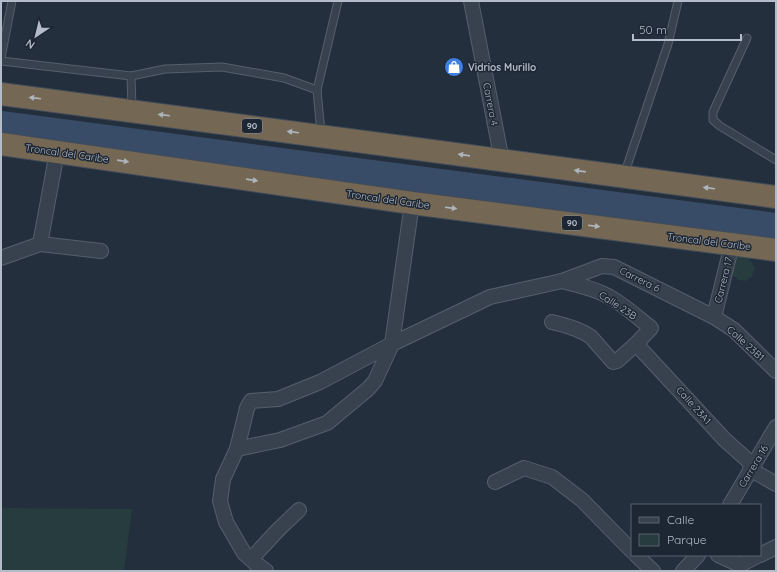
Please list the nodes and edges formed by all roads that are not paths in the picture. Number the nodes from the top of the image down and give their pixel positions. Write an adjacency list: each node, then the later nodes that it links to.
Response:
1 (12, 1): 6 (lane)
2 (338, 1): 9 (lane)
3 (471, 1): 16 (street, Carrera 4)
4 (678, 1): 17 (lane)
5 (747, 38): 15 (lane)
6 (1, 58)
7 (1, 61): 8 (lane)
8 (131, 76): 9 (lane); 11 (lane)
9 (317, 90): 12 (lane)
10 (1, 94): 11 (highway, 90, one-way to 10)
11 (132, 111): 12 (highway, 90, one-way to 11)
12 (321, 135): 16 (highway, 90, one-way to 12)
13 (1, 144): 14 (highway, Troncal del Caribe / 90)
14 (57, 152): 19 (highway, Troncal del Caribe / 90, one-way to 19); 20 (street)
15 (776, 160)
16 (502, 161): 17 (highway, 90, one-way to 16)
17 (623, 177): 18 (highway, 90, one-way to 17)
18 (776, 197)
19 (412, 203): 21 (highway, Troncal del Caribe / 90, one-way to 21); 28 (street)
20 (40, 244): 23 (street); 24 (street)
21 (732, 244): 22 (highway, Troncal del Caribe / 90); 26 (street, Carrera 17)
22 (776, 250)
23 (101, 251)
24 (1, 258)
25 (562, 282): 26 (street, Carrera 6); 28 (street, Carrera 6); 29 (street, Calle 23B)
26 (714, 317): 30 (street, Calle 23B1)
27 (552, 322): 29 (street)
28 (392, 344): 32 (street); 32 (street, Carrera 6)
29 (636, 344): 33 (street, Calle 23A1)
30 (776, 371)
31 (776, 427): 33 (street, Carrera 16)
32 (237, 449): 45 (street)
33 (752, 467): 35 (street, Calle 23A1); 36 (street, Carrera 16)
34 (495, 482): 39 (street)
35 (776, 484)
36 (731, 504)
37 (299, 510): 45 (street)
38 (776, 547): 40 (street)
39 (631, 550)
40 (761, 554)
41 (637, 556): 47 (street)
42 (697, 556): 48 (street)
43 (720, 556): 44 (street)
44 (758, 556)
45 (251, 559): 46 (street)
46 (266, 571)
47 (653, 571)
48 (683, 571)

